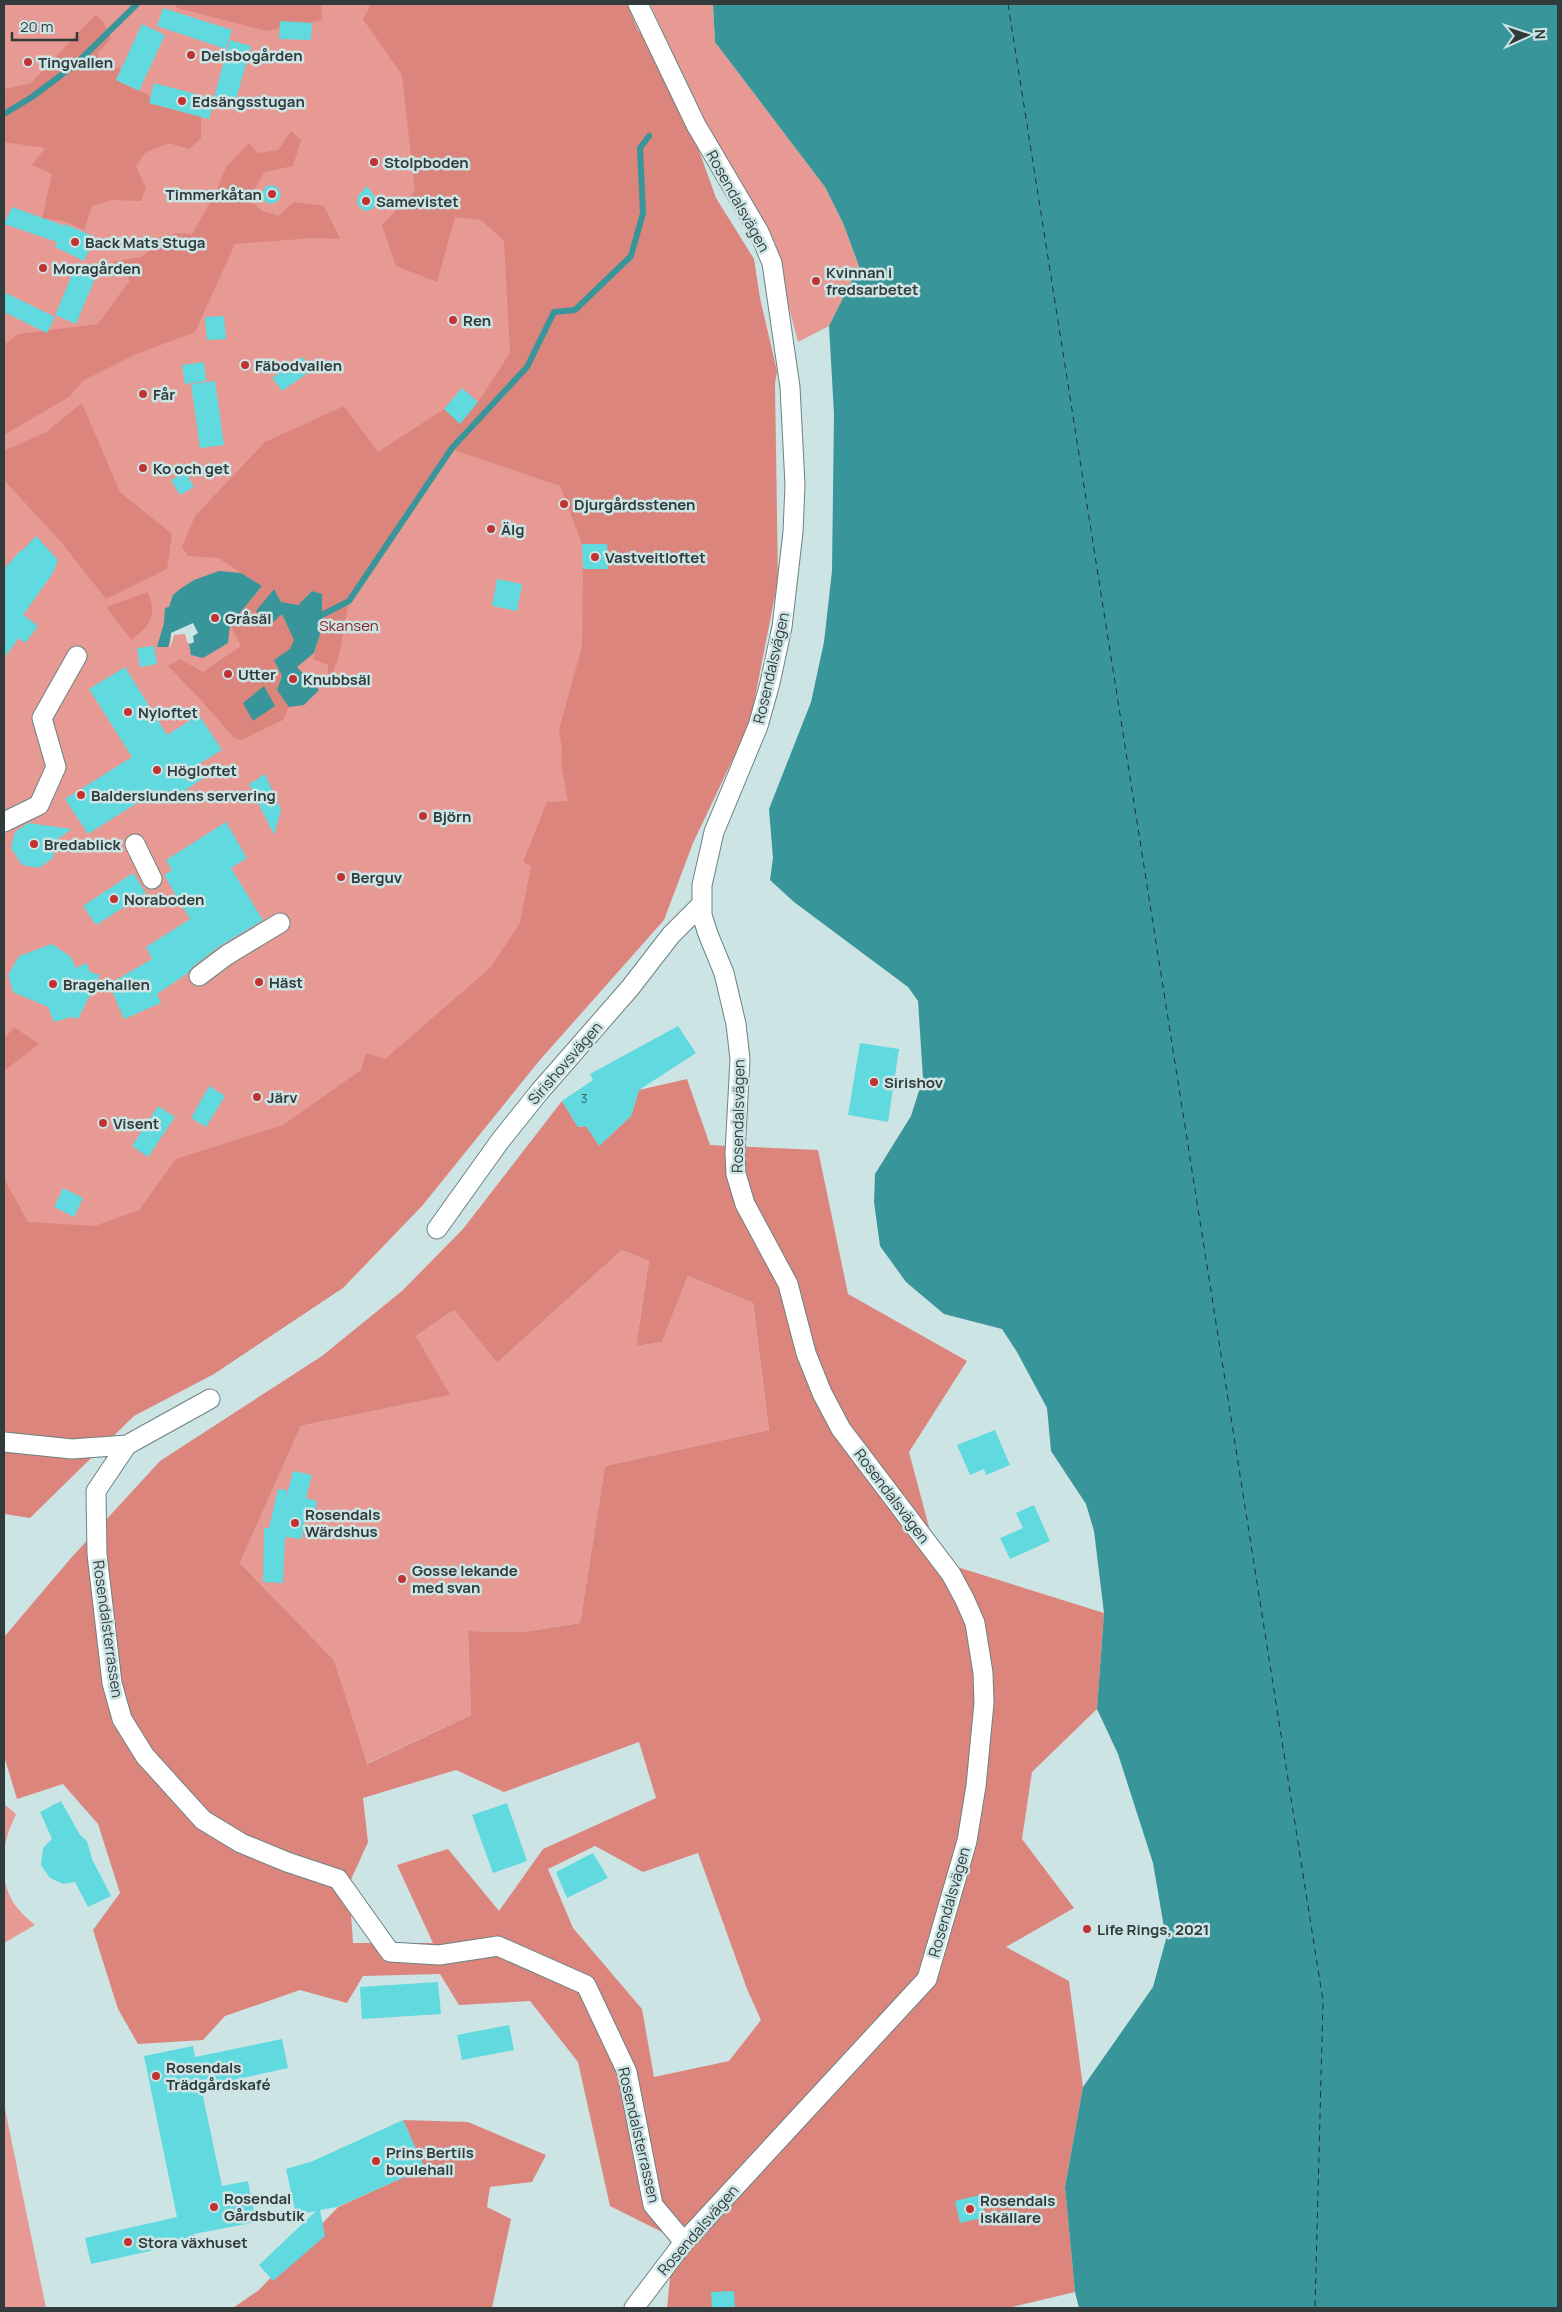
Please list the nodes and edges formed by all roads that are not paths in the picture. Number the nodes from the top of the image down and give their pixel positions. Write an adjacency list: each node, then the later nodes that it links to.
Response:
1 (638, 4): 6 (street, Rosendalsvägen)
2 (77, 656): 3 (street)
3 (4, 822)
4 (135, 844): 5 (street)
5 (152, 879)
6 (702, 904): 9 (street, Sirishovsvägen); 13 (street, Rosendalsvägen)
7 (280, 924): 8 (street)
8 (199, 976)
9 (437, 1229)
10 (210, 1399): 12 (street)
11 (4, 1442): 12 (street)
12 (127, 1445): 13 (street, Rosendalsterrassen)
13 (684, 2242): 14 (street, Rosendalsvägen)
14 (634, 2308)

